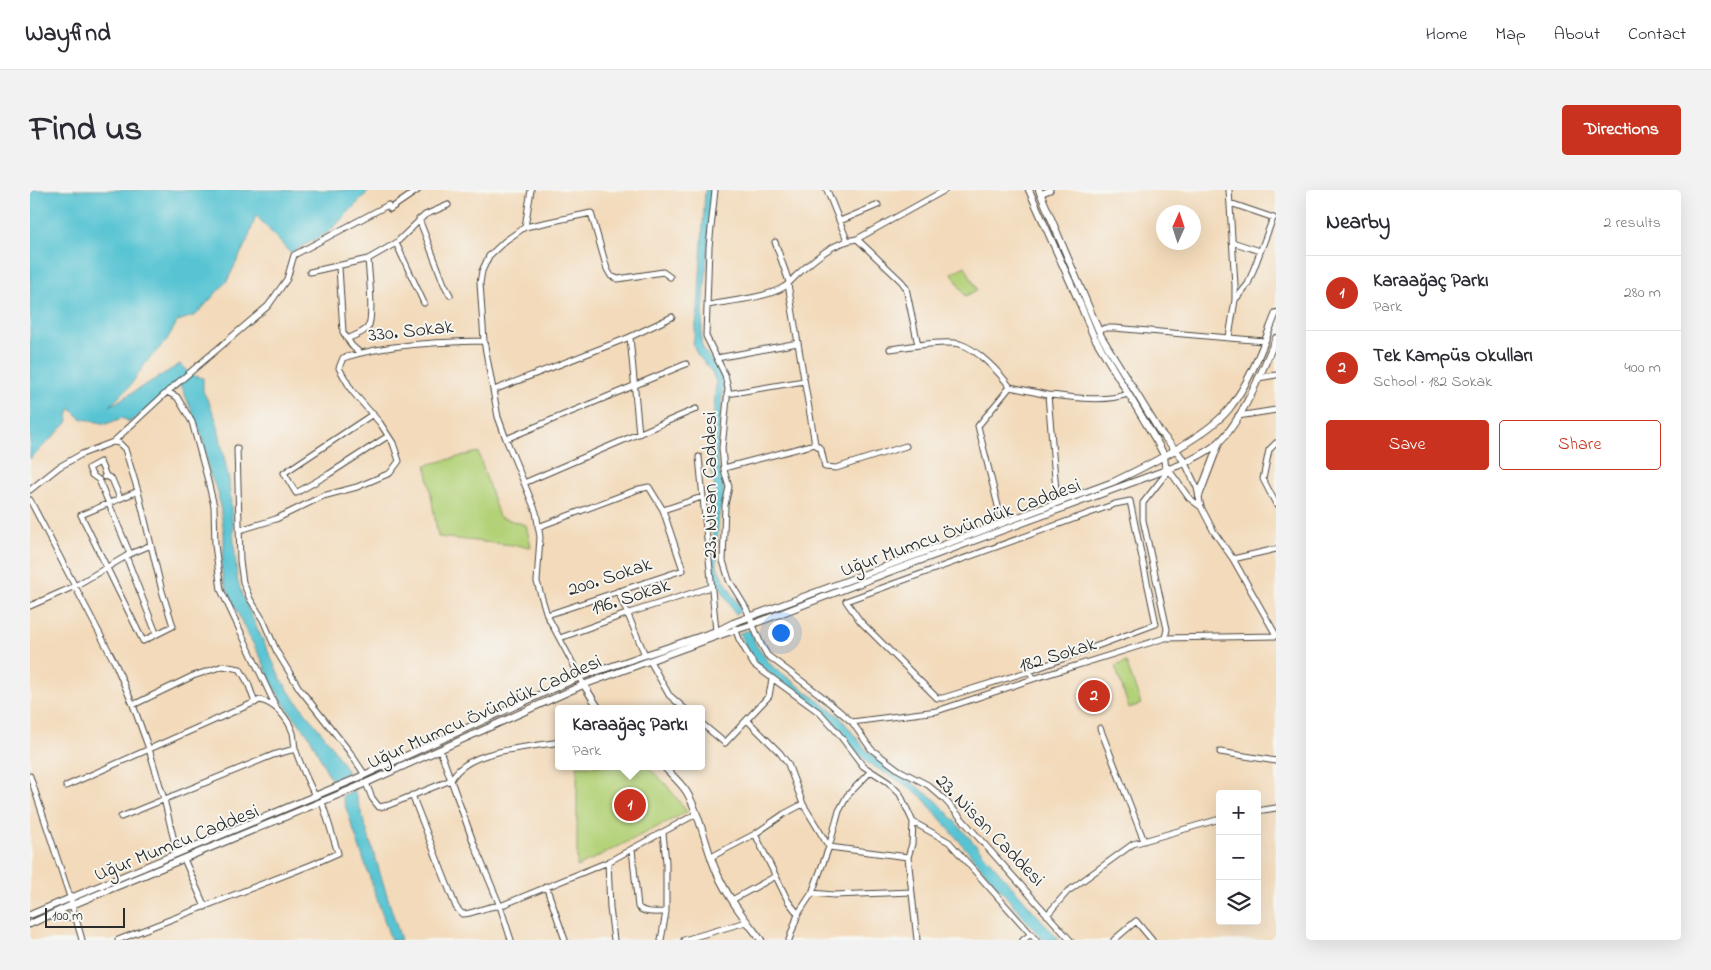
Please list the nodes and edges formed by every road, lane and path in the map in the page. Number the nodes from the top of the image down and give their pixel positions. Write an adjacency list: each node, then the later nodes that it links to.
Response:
1 (418, 190): 53 (street)
2 (531, 190): 16 (street)
3 (715, 190): 31 (street, 23. Nisan Caddesi)
4 (827, 190): 15 (street)
5 (945, 190): 17 (street)
6 (1030, 190): 55 (street)
7 (1050, 190): 9 (street)
8 (1229, 190): 10 (street)
9 (1040, 192): 34 (street)
10 (1230, 203): 13 (street); 20 (street)
11 (448, 205): 14 (street)
12 (878, 205): 15 (street)
13 (1274, 218): 22 (street)
14 (419, 219): 21 (street); 28 (street)
15 (840, 221): 18 (street)
16 (525, 227): 26 (street); 39 (street)
17 (857, 239): 18 (street); 42 (street)
18 (847, 240): 27 (street)
19 (775, 242): 27 (street)
20 (1232, 242): 22 (street); 29 (street)
21 (396, 243): 23 (street); 30 (street)
22 (1260, 251): 29 (street)
23 (368, 260): 24 (street); 38 (street)
24 (339, 267): 25 (street); 38 (street)
25 (310, 272)
26 (670, 277)
27 (788, 283): 31 (street); 41 (street)
28 (450, 295)
29 (1235, 300): 36 (street)
30 (424, 304)
31 (708, 305): 45 (street, 23. Nisan Caddesi)
32 (1276, 313): 40 (street, Uğur Mumcu Övündük Caddesi)
33 (672, 317): 35 (street)
34 (1099, 331): 36 (street); 70 (street)
35 (630, 337): 50 (street); 52 (street)
36 (1229, 337): 40 (street)
37 (1276, 338): 48 (street)
38 (347, 339): 44 (street)
39 (484, 341): 44 (street, 330. Sokak); 52 (street)
40 (1264, 341): 70 (street, Uğur Mumcu Övündük Caddesi)
41 (798, 343): 45 (street); 49 (street)
42 (918, 345): 43 (street); 51 (street)
43 (890, 349)
44 (360, 353): 59 (street, 330. Sokak)
45 (717, 358): 54 (street, 23. Nisan Caddesi)
46 (686, 364): 50 (street)
47 (1276, 375): 48 (street)
48 (1258, 378): 60 (street)
49 (804, 381): 54 (street); 67 (street)
50 (635, 385): 61 (street); 63 (street)
51 (1010, 387): 56 (street); 90 (street)
52 (494, 390): 63 (street)
53 (167, 392): 65 (street); 125 (street)
54 (727, 394): 74 (street, 23. Nisan Caddesi)
55 (1128, 394): 56 (street); 71 (street)
56 (1048, 395): 85 (street)
57 (696, 409): 61 (street)
58 (1276, 410): 60 (street)
59 (372, 414): 62 (street); 62 (street)
60 (1238, 416): 64 (street)
61 (639, 434): 78 (street)
62 (388, 436): 92 (street)
63 (506, 439): 78 (street)
64 (1220, 441): 73 (street, Uğur Mumcu Övündük Caddesi); 81 (street)
65 (113, 442): 79 (street); 80 (street)
66 (1276, 443): 87 (street)
67 (814, 444): 68 (street); 74 (street)
68 (906, 446)
69 (237, 448): 92 (street)
70 (1174, 449): 71 (street, Uğur Mumcu Övündük Caddesi); 73 (street)
71 (1164, 455): 75 (street); 85 (street, Uğur Mumcu Övündük Caddesi)
72 (699, 457): 82 (street)
73 (1184, 463): 75 (street, Uğur Mumcu Övündük Caddesi); 81 (street)
74 (724, 468): 105 (street, 23. Nisan Caddesi)
75 (1169, 470): 88 (street); 107 (street, Uğur Mumcu Övündük Caddesi); 113 (street)
76 (106, 476): 77 (street); 77 (street); 83 (street)
77 (99, 480): 86 (street)
78 (524, 483): 91 (street)
79 (30, 490)
80 (138, 491): 83 (street); 93 (street)
81 (1199, 496): 88 (street)
82 (702, 497): 89 (street); 100 (street)
83 (120, 498): 86 (street)
84 (30, 500): 99 (street)
85 (1057, 502): 90 (street, Uğur Mumcu Övündük Caddesi)
86 (108, 503): 95 (street); 97 (street)
87 (1276, 504)
88 (1201, 507): 96 (street)
89 (663, 510): 91 (street, 196. Sokak); 98 (street, 196. Sokak)
90 (1002, 522): 105 (street, Uğur Mumcu Övündük Caddesi)
91 (538, 527): 104 (street)
92 (240, 530): 138 (street)
93 (151, 545): 95 (street); 110 (street)
94 (1276, 549): 96 (street)
95 (128, 555): 97 (street); 110 (street)
96 (1233, 560): 111 (street)
97 (106, 568): 99 (street); 110 (street)
98 (683, 570): 101 (street, 200. Sokak)
99 (74, 586): 102 (street); 122 (street)
100 (712, 587): 103 (street, 196. Sokak); 109 (street)
101 (618, 591): 103 (street); 104 (street, 200. Sokak)
102 (30, 606)
103 (628, 613): 112 (street, 196. Sokak); 114 (street)
104 (547, 615): 112 (street)
105 (748, 618): 106 (street, Uğur Mumcu Övündük Caddesi); 107 (street, 23. Nisan Caddesi)
106 (735, 622): 108 (street); 109 (street, Uğur Mumcu Övündük Caddesi)
107 (751, 626): 108 (street, Uğur Mumcu Övündük Caddesi); 127 (street, 23. Nisan Caddesi)
108 (738, 630): 115 (street, Uğur Mumcu Övündük Caddesi); 118 (street)
109 (716, 631): 114 (street, Uğur Mumcu Övündük Caddesi)
110 (156, 633)
111 (1276, 635): 113 (street, 182 Sokak)
112 (560, 638): 117 (street)
113 (1165, 638): 119 (street, 182 Sokak)
114 (645, 655): 117 (street, Uğur Mumcu Övündük Caddesi)
115 (650, 661): 120 (street, Uğur Mumcu Övündük Caddesi); 124 (street)
116 (1030, 671): 116 (street); 119 (street)
117 (580, 677): 120 (street); 138 (street, Uğur Mumcu Övündük Caddesi)
118 (772, 679): 126 (street); 137 (street)
119 (1033, 679): 127 (street, 182 Sokak)
120 (583, 685): 123 (street); 133 (street, Uğur Mumcu Övündük Caddesi)
121 (255, 703): 122 (street); 125 (street); 131 (street)
122 (133, 705): 131 (street)
123 (596, 705)
124 (680, 705)
125 (277, 709): 132 (street)
126 (748, 721): 128 (street); 149 (street)
127 (852, 722): 177 (street, 23. Nisan Caddesi)
128 (705, 726)
129 (1100, 728): 158 (street)
130 (555, 743): 140 (street)
131 (149, 749): 142 (street); 147 (street)
132 (296, 749): 145 (street); 147 (street)
133 (440, 750): 140 (street); 141 (street, Uğur Mumcu Övündük Caddesi)
134 (1220, 752): 135 (street)
135 (1276, 761)
136 (667, 770): 152 (street)
137 (870, 772): 155 (street); 159 (street)
138 (365, 775): 143 (street, Uğur Mumcu Övündük Caddesi)
139 (30, 776): 170 (street)
140 (451, 780): 144 (street); 173 (street)
141 (366, 783): 144 (street); 146 (street, Uğur Mumcu Övündük Caddesi)
142 (66, 786)
143 (333, 788): 145 (street, Uğur Mumcu Caddesi)
144 (412, 795): 173 (street)
145 (315, 796): 161 (street, Uğur Mumcu Caddesi)
146 (336, 796): 148 (street, Uğur Mumcu Caddesi)
147 (164, 799): 153 (street); 161 (street)
148 (322, 802): 164 (street, Uğur Mumcu Caddesi); 174 (street)
149 (803, 804): 157 (street); 159 (street)
150 (1276, 808): 151 (street)
151 (1261, 810)
152 (696, 814): 156 (street); 162 (street)
153 (121, 817)
154 (1216, 820): 158 (street)
155 (913, 822): 163 (street); 183 (street)
156 (663, 833): 160 (street); 175 (street)
157 (755, 834): 162 (street); 166 (street)
158 (1144, 841): 177 (street)
159 (829, 847): 163 (street); 169 (street)
160 (632, 849): 165 (street); 175 (street)
161 (177, 853): 170 (street, Uğur Mumcu Caddesi)
162 (711, 857): 171 (street)
163 (908, 857): 168 (street)
164 (184, 859): 172 (street, Uğur Mumcu Caddesi); 174 (street)
165 (608, 862): 167 (street); 190 (street)
166 (776, 876): 171 (street); 176 (street)
167 (546, 886): 173 (street); 189 (street)
168 (912, 892): 169 (street); 194 (street)
169 (812, 893): 176 (street)
170 (70, 897): 172 (street); 178 (street, Uğur Mumcu Caddesi)
171 (732, 900): 181 (street)
172 (72, 905): 179 (street, Uğur Mumcu Caddesi); 180 (street)
173 (500, 906): 188 (street)
174 (205, 907): 187 (street)
175 (666, 912): 185 (street)
176 (798, 914): 193 (street)
177 (1047, 914): 197 (street, 23. Nisan Caddesi)
178 (30, 915)
179 (48, 916): 180 (street); 182 (street, Uğur Mumcu Caddesi)
180 (76, 918): 186 (street)
181 (746, 922): 184 (street); 192 (street)
182 (30, 924)
183 (1031, 934): 195 (street); 196 (street)
184 (701, 938): 191 (street)
185 (662, 939)
186 (82, 940)
187 (118, 940)
188 (512, 940)
189 (565, 940)
190 (614, 940)
191 (684, 940)
192 (761, 940)
193 (789, 940)
194 (917, 940)
195 (1023, 940)
196 (1036, 940)
197 (1070, 940)
198 (1114, 940): 199 (street)
199 (1152, 940)

